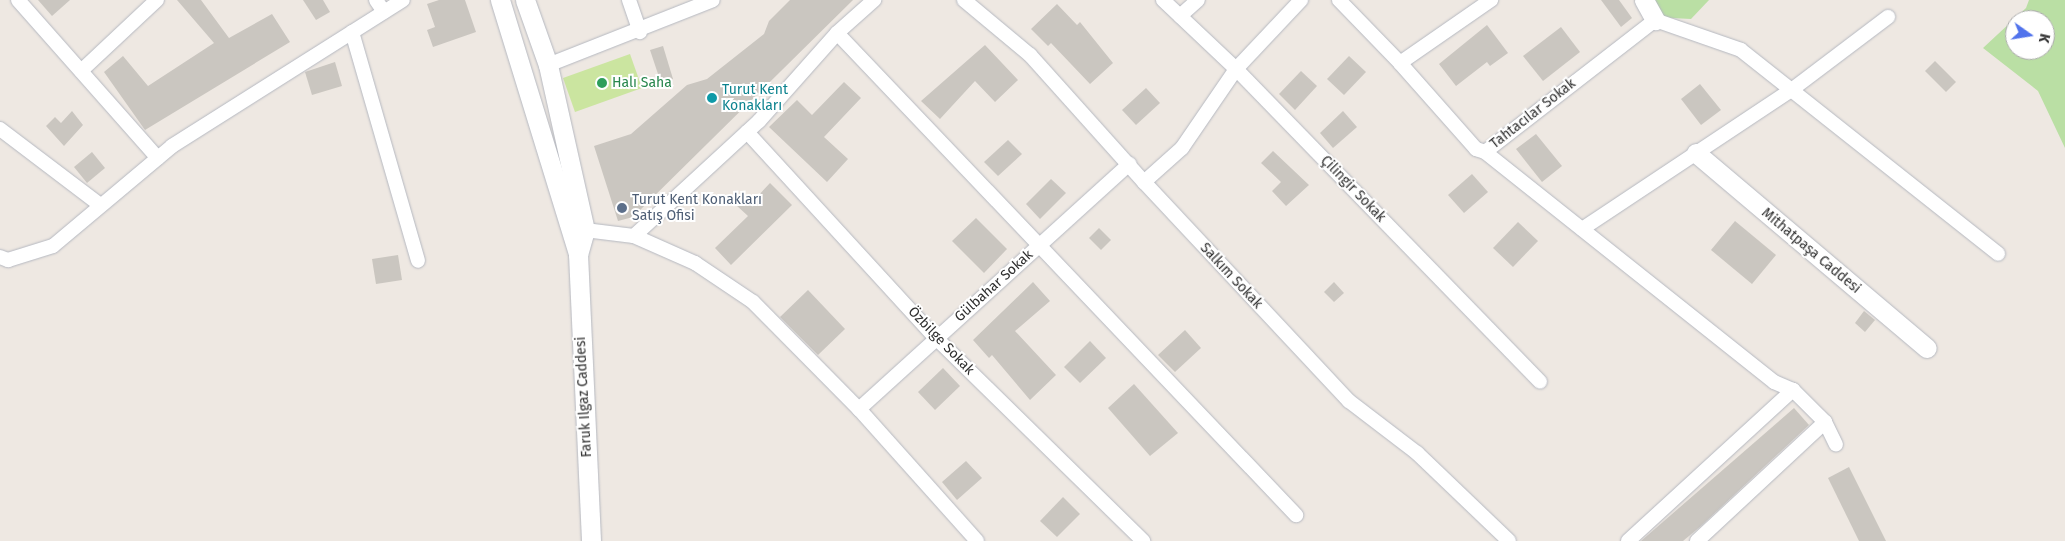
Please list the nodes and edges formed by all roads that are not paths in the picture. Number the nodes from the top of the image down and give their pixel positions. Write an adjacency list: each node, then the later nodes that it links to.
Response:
1 (18, 0): 27 (street)
2 (157, 0): 27 (street)
3 (376, 0): 17 (street)
4 (403, 0): 17 (street)
5 (500, 0): 41 (street, Faruk Ilgaz Caddesi)
6 (525, 0): 25 (street, Faruk Ilgaz Caddesi)
7 (629, 0): 22 (street)
8 (713, 0): 22 (street)
9 (874, 0): 23 (street)
10 (964, 0): 34 (street, Salkım Sokak)
11 (1163, 0): 18 (street, Çilingir Sokak)
12 (1198, 0): 18 (street)
13 (1301, 0): 26 (street)
14 (1339, 0): 24 (street, Tahtacılar Sokak)
15 (1491, 0): 24 (street)
16 (1644, 0): 20 (street)
17 (384, 12): 21 (street)
18 (1180, 16): 26 (street, Çilingir Sokak)
19 (1888, 17): 28 (street)
20 (1654, 20): 28 (street); 31 (street, Tahtacılar Sokak)
21 (352, 32): 33 (street); 44 (street)
22 (640, 32): 25 (street)
23 (837, 32): 30 (street); 40 (street)
24 (1400, 63): 31 (street, Tahtacılar Sokak)
25 (548, 66): 38 (street, Faruk Ilgaz Caddesi)
26 (1236, 69): 35 (street); 47 (street, Çilingir Sokak)
27 (81, 71): 33 (street)
28 (1790, 91): 32 (street); 42 (street)
29 (0, 129): 36 (street)
30 (747, 132): 39 (street); 45 (street, Özbilge Sokak)
31 (1485, 152): 37 (street)
32 (1696, 153): 37 (street); 46 (street, Mithatpaşa Caddesi)
33 (158, 158): 36 (street)
34 (1129, 164): 35 (street, Salkım Sokak); 40 (street, Gülbahar Sokak)
35 (1144, 182): 56 (street, Salkım Sokak)
36 (100, 205): 43 (street)
37 (1582, 229): 48 (street)
38 (585, 230): 39 (street); 41 (street, Faruk Ilgaz Caddesi)
39 (634, 236): 49 (street)
40 (1039, 245): 45 (street, Gülbahar Sokak); 52 (street)
41 (578, 254): 53 (street, Faruk Ilgaz Caddesi)
42 (1998, 254)
43 (0, 258)
44 (418, 260)
45 (936, 339): 49 (street, Gülbahar Sokak); 55 (street, Özbilge Sokak)
46 (1927, 348)
47 (1540, 382)
48 (1793, 390): 50 (street); 57 (street)
49 (859, 409): 54 (street)
50 (1825, 422): 51 (street); 58 (street)
51 (1836, 445)
52 (1296, 515)
53 (592, 541)
54 (977, 541)
55 (1143, 541)
56 (1509, 541)
57 (1628, 541)
58 (1697, 541)

